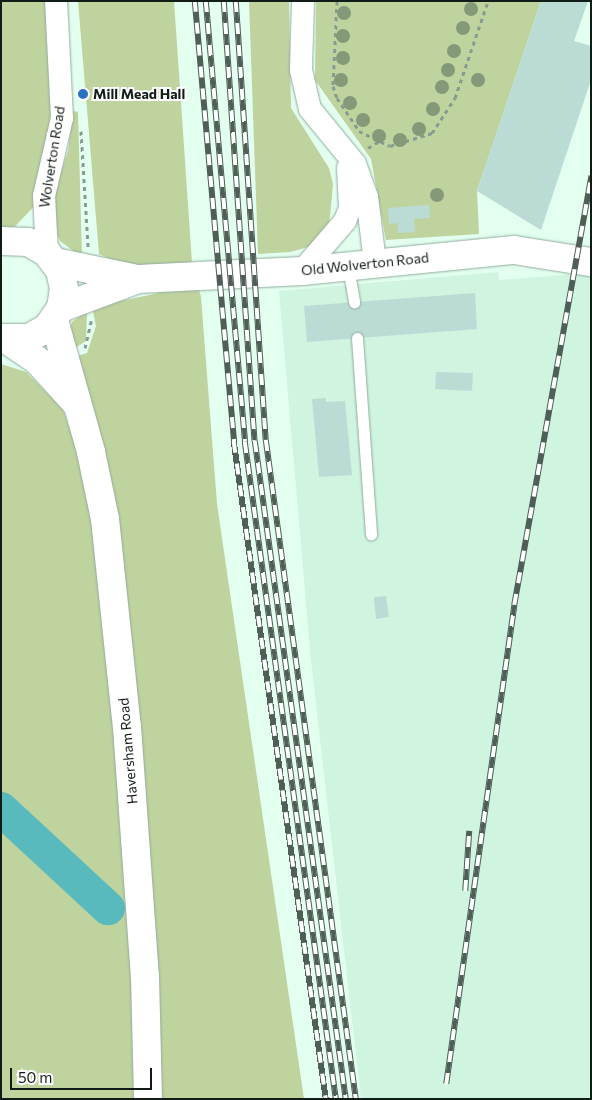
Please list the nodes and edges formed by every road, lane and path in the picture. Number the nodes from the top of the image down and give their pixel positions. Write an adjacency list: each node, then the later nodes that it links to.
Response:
1 (56, 1): 8 (street, Wolverton Road)
2 (304, 1): 6 (street)
3 (337, 1): 4 (path)
4 (488, 1)
5 (79, 119): 13 (path)
6 (344, 151): 9 (street); 12 (street)
7 (1, 242): 8 (street, Old Wolverton Road)
8 (51, 257): 13 (street, Old Wolverton Road); 15 (street, Haversham Road)
9 (375, 262): 10 (street, Old Wolverton Road); 11 (street, Old Wolverton Road)
10 (591, 262)
11 (348, 265): 12 (street, Old Wolverton Road); 14 (lane)
12 (302, 271): 13 (street, Old Wolverton Road)
13 (88, 282): 15 (street); 18 (path)
14 (354, 302)
15 (58, 314): 17 (street); 18 (street, Haversham Road)
16 (357, 338): 20 (lane)
17 (4, 339): 19 (street)
18 (64, 354): 19 (street, Haversham Road)
19 (79, 407): 21 (street, Haversham Road)
20 (371, 535)
21 (148, 1099)

